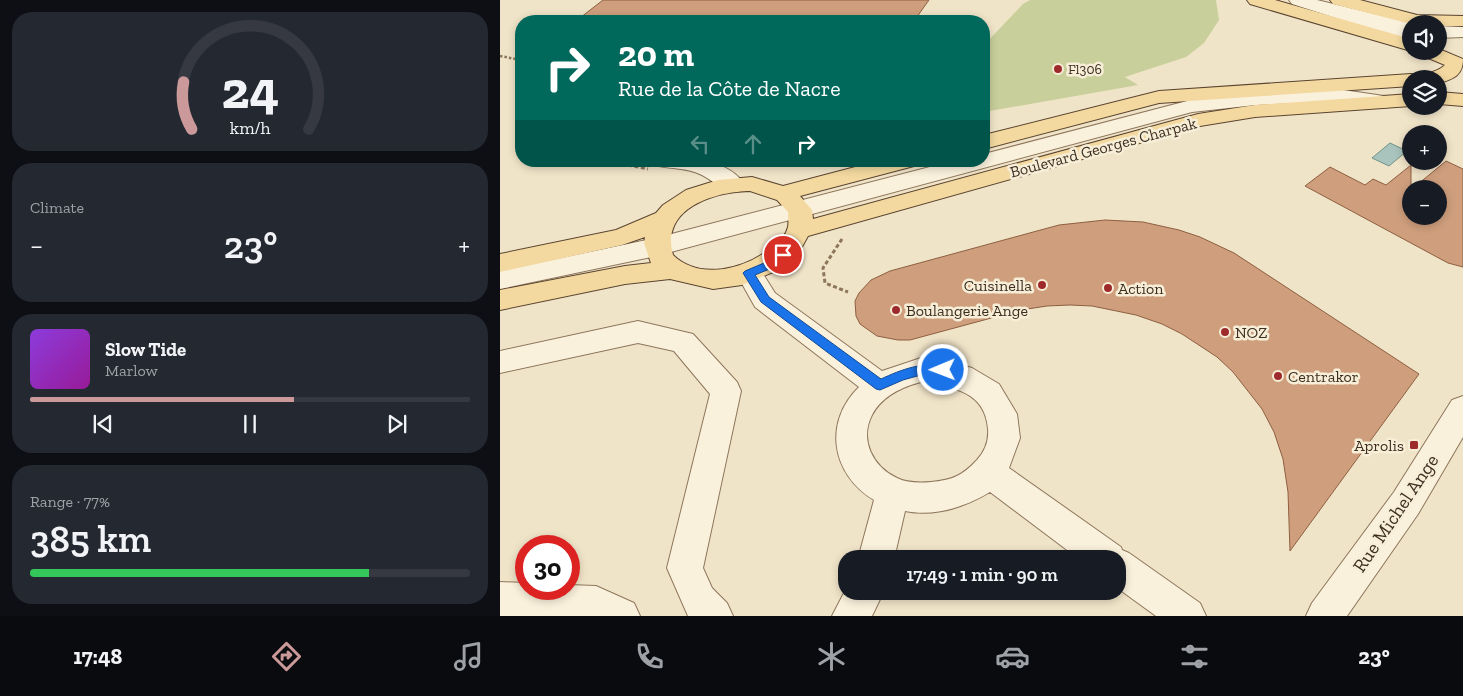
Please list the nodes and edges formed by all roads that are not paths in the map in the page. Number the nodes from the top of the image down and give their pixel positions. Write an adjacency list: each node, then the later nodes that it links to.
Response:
1 (1256, 0): 8 (main road)
2 (1298, 0): 3 (street)
3 (1336, 5): 4 (street); 5 (main road); 7 (street)
4 (1402, 25)
5 (1462, 27): 6 (street); 9 (main road)
6 (1447, 30)
7 (1402, 32)
8 (1402, 42)
9 (1453, 61): 10 (main road)
10 (1447, 74)
11 (1402, 84): 12 (main road, Boulevard Georges Charpak)
12 (1382, 92): 13 (main road, Boulevard Georges Charpak); 16 (main road, Boulevard Georges Charpak); 17 (street); 24 (main road, Boulevard Georges Charpak)
13 (1402, 98)
14 (1447, 99): 15 (main road)
15 (1463, 100)
16 (990, 140)
17 (990, 159)
18 (678, 167): 23 (street)
19 (703, 167): 22 (street)
20 (883, 167): 24 (main road)
21 (960, 167): 24 (street)
22 (733, 184): 23 (main road); 24 (main road)
23 (686, 200): 25 (main road)
24 (795, 211): 26 (street); 29 (main road)
25 (664, 219): 26 (main road); 27 (main road)
26 (656, 247): 28 (main road); 30 (street)
27 (500, 263)
28 (674, 269): 29 (main road); 31 (main road)
29 (749, 273): 33 (street)
30 (500, 280)
31 (500, 300)
32 (500, 362): 43 (street)
33 (880, 386): 35 (street); 36 (street)
34 (1463, 409): 46 (street, Rue Michel Ange)
35 (989, 472): 36 (street); 38 (street)
36 (893, 492): 37 (street)
37 (878, 550)
38 (1096, 550)
39 (1126, 572): 45 (street)
40 (500, 600): 42 (street)
41 (861, 600): 44 (street)
42 (621, 616)
43 (714, 616)
44 (851, 616)
45 (1187, 616)
46 (1325, 616)

